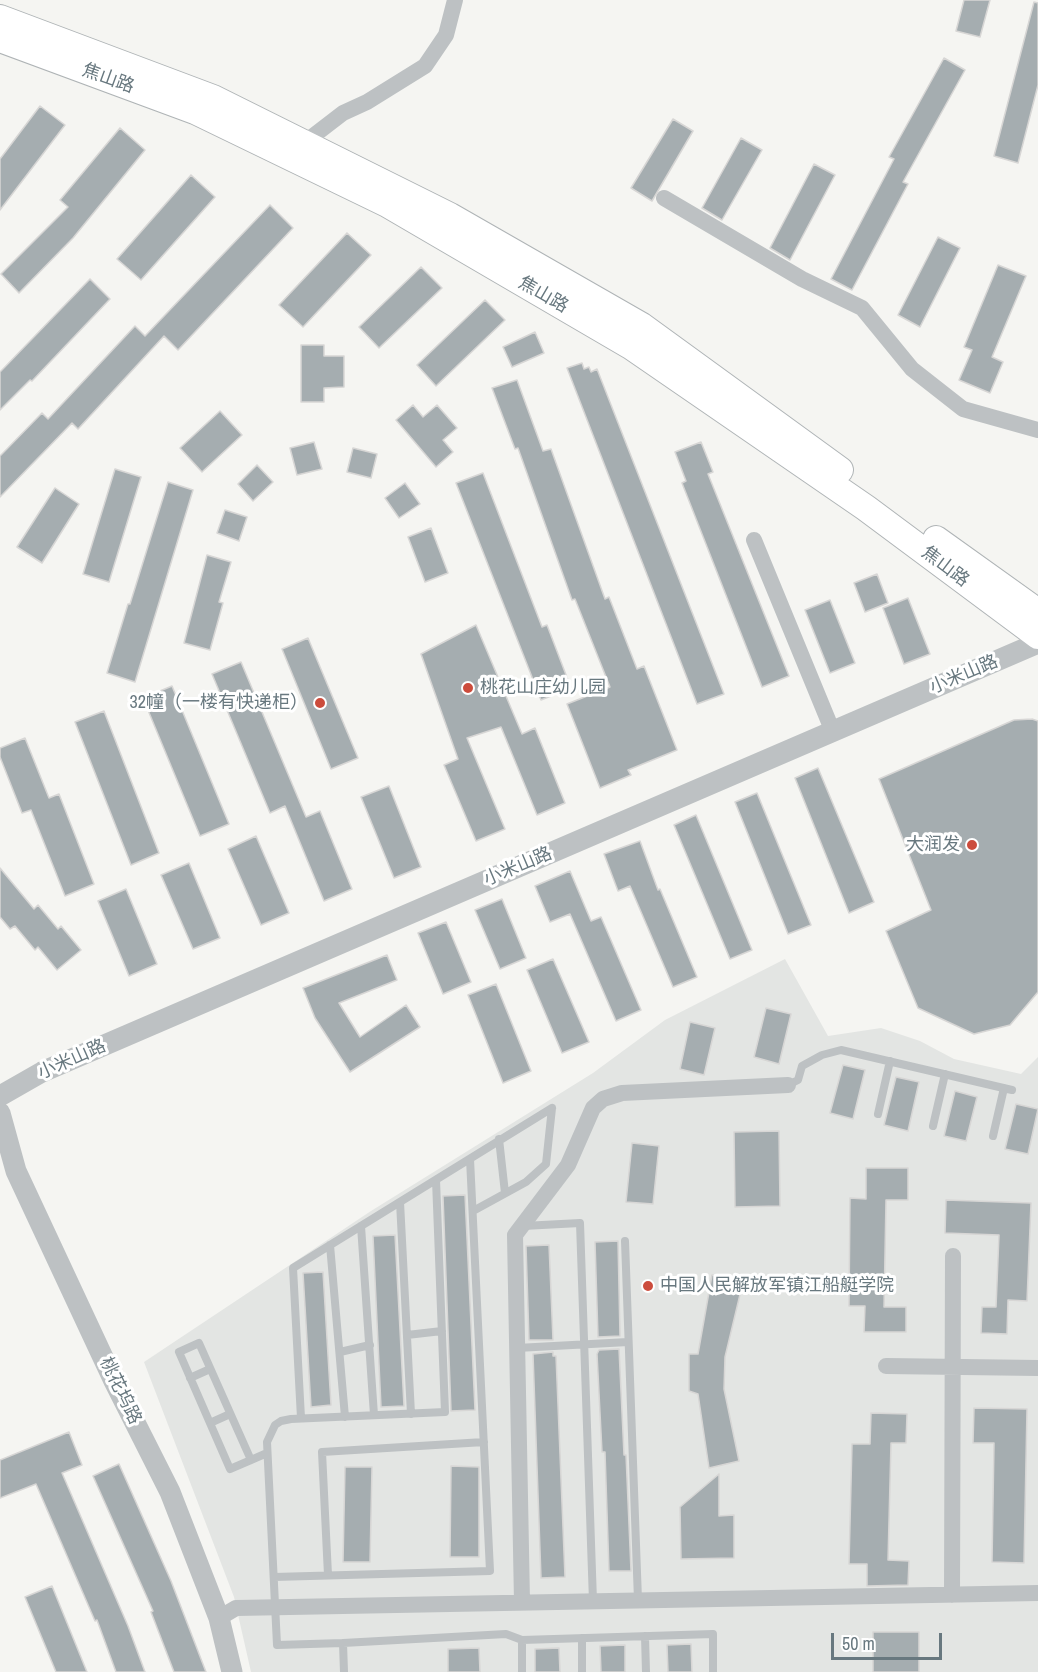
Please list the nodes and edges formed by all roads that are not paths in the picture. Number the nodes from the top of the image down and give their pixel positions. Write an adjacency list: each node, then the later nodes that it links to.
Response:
1 (455, 0): 4 (street)
2 (0, 18): 4 (main road, 焦山路)
3 (0, 39): 9 (main road, 焦山路)
4 (304, 143): 8 (main road, 焦山路)
5 (664, 198): 6 (street)
6 (1038, 430)
7 (754, 540): 11 (street)
8 (1038, 612)
9 (1038, 636)
10 (1038, 643): 11 (street, 小米山路)
11 (833, 732): 15 (street, 小米山路)
12 (890, 1061): 13 (lane); 14 (lane); 17 (lane)
13 (945, 1074): 18 (lane); 19 (lane)
14 (788, 1085): 27 (street)
15 (0, 1096)
16 (0, 1113): 60 (street, 桃花坞路)
17 (878, 1114)
18 (933, 1126)
19 (993, 1136)
20 (499, 1139): 21 (lane); 23 (lane); 23 (lane)
21 (470, 1159): 22 (lane); 25 (lane)
22 (436, 1180): 24 (lane); 31 (lane)
23 (505, 1193): 25 (lane)
24 (400, 1202): 26 (lane); 32 (lane)
25 (472, 1211): 49 (lane)
26 (361, 1226): 29 (lane); 34 (lane)
27 (522, 1226): 35 (lane); 36 (street)
28 (625, 1241): 33 (lane)
29 (330, 1245): 37 (lane); 47 (lane)
30 (953, 1256): 39 (street)
31 (442, 1331): 32 (lane); 44 (lane)
32 (407, 1335): 44 (lane)
33 (628, 1342): 35 (lane); 56 (lane)
34 (370, 1345): 37 (lane); 45 (lane)
35 (584, 1345): 36 (lane); 57 (lane)
36 (518, 1348): 58 (street)
37 (340, 1352): 46 (lane)
38 (886, 1366): 39 (street)
39 (953, 1367): 40 (street); 55 (street)
40 (1038, 1368)
41 (210, 1369): 42 (lane); 42 (lane); 43 (lane)
42 (190, 1378): 48 (lane)
43 (230, 1414): 48 (lane); 51 (lane)
44 (411, 1414): 45 (lane)
45 (374, 1415): 46 (lane)
46 (345, 1417): 47 (lane)
47 (301, 1418): 50 (lane)
48 (210, 1423): 51 (lane)
49 (484, 1442): 52 (lane); 52 (lane)
50 (267, 1453): 51 (lane); 53 (lane)
51 (251, 1460)
52 (328, 1575): 53 (lane)
53 (274, 1577): 59 (lane)
54 (1038, 1593): 55 (street)
55 (952, 1595): 56 (street)
56 (638, 1600): 57 (street)
57 (593, 1601): 58 (street)
58 (522, 1602): 59 (street)
59 (275, 1607): 60 (street); 64 (lane)
60 (219, 1618): 65 (street, 桃花坞路)
61 (645, 1636): 62 (lane); 69 (lane); 70 (lane)
62 (582, 1638): 63 (lane); 68 (lane)
63 (522, 1640): 64 (lane); 67 (lane)
64 (343, 1643): 66 (lane)
65 (232, 1672)
66 (344, 1672)
67 (522, 1672)
68 (582, 1672)
69 (646, 1672)
70 (713, 1672)

